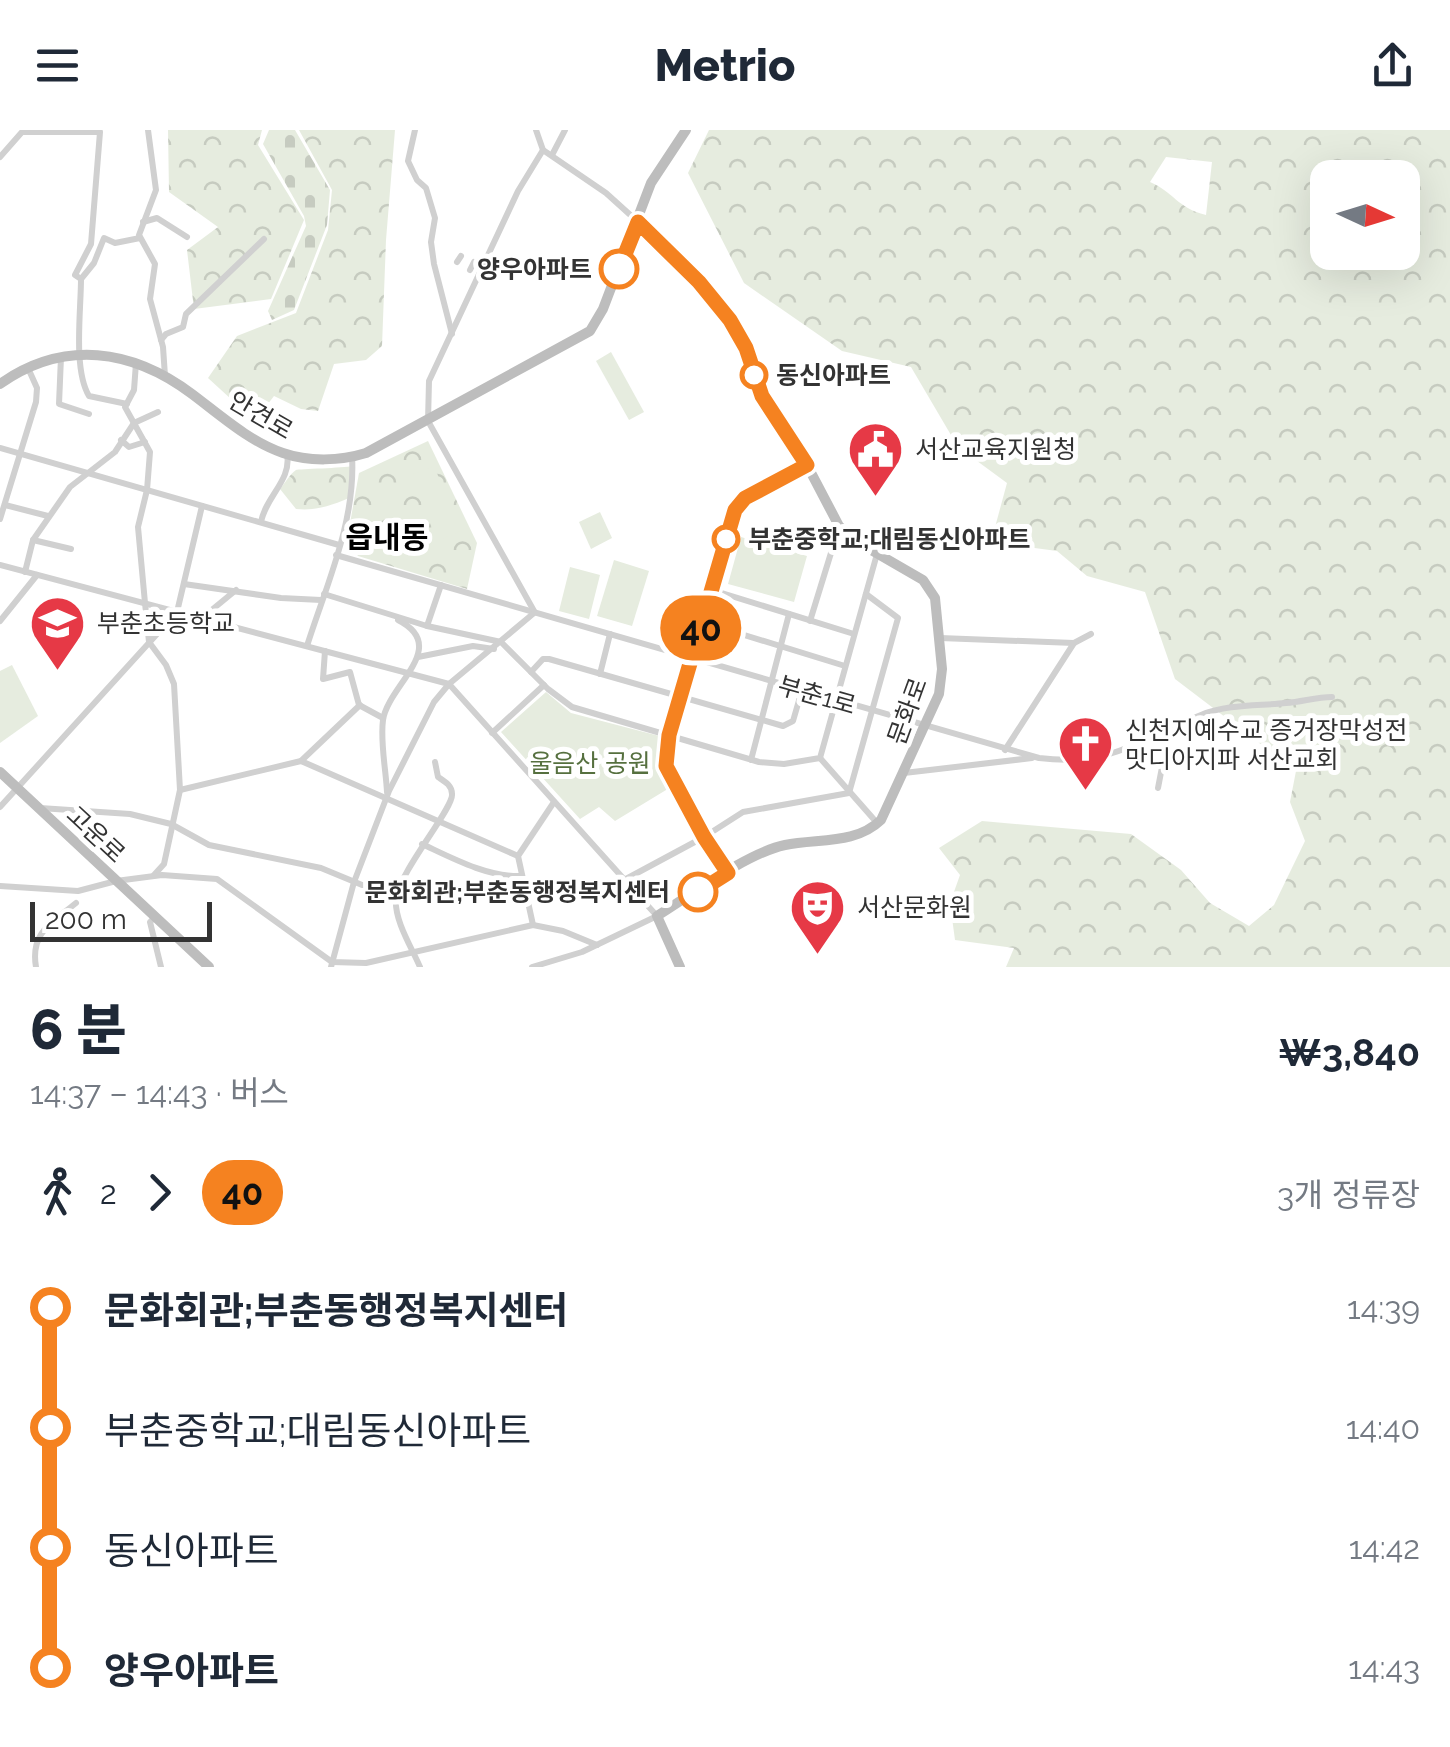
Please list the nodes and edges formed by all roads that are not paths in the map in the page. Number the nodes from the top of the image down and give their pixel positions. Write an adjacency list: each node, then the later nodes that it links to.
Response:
1 (148, 130): 10 (street)
2 (416, 130): 15 (street)
3 (536, 130): 6 (street)
4 (566, 130): 7 (street)
5 (686, 130): 9 (street, 안견로)
6 (543, 150): 7 (street); 15 (street)
7 (552, 156): 9 (street)
8 (0, 157): 14 (street)
9 (638, 222): 26 (street, 안견로); 34 (street, 문화로)
10 (142, 223): 11 (street); 12 (street)
11 (187, 237)
12 (140, 238): 14 (street); 16 (street)
13 (264, 239): 16 (street)
14 (81, 279): 17 (street)
15 (452, 336): 26 (street)
16 (160, 341): 21 (street)
17 (80, 355): 18 (street, 안견로); 19 (street, 안견로); 23 (street)
18 (60, 356): 20 (street, 안견로); 25 (street)
19 (136, 363): 21 (street, 안견로); 23 (street)
20 (28, 366): 22 (street, 안견로); 31 (street)
21 (165, 376): 32 (street, 안견로)
22 (0, 384)
23 (127, 404): 27 (street)
24 (158, 412): 27 (street)
25 (89, 414)
26 (428, 421): 33 (street, 안견로); 59 (street)
27 (134, 423): 28 (street); 29 (street)
28 (122, 440): 29 (street); 35 (street)
29 (144, 442): 36 (street)
30 (0, 448): 31 (street)
31 (20, 454): 35 (street); 37 (street)
32 (288, 454): 33 (street, 안견로); 41 (street)
33 (352, 456): 44 (street)
34 (807, 465): 42 (street, 문화로); 54 (street)
35 (90, 474): 36 (street); 39 (street)
36 (147, 490): 38 (street); 57 (street)
37 (4, 501): 39 (street); 40 (street)
38 (202, 506): 41 (street); 51 (street)
39 (48, 516): 43 (street)
40 (0, 520)
41 (261, 522): 44 (street)
42 (839, 526): 46 (street, 문화로); 64 (street)
43 (33, 540): 45 (street); 49 (street)
44 (340, 544): 47 (street)
45 (70, 549)
46 (877, 554): 55 (street); 70 (street, 문화로)
47 (336, 555): 52 (street, 부춘1로); 56 (street)
48 (0, 565): 49 (street)
49 (25, 572): 50 (street)
50 (37, 575): 57 (street); 63 (street)
51 (184, 584): 53 (street); 58 (street)
52 (441, 585): 59 (street, 부춘1로); 66 (street)
53 (237, 589): 56 (street); 62 (street)
54 (712, 590): 61 (street); 65 (street)
55 (866, 594): 68 (street); 92 (street)
56 (323, 597): 60 (street); 74 (street)
57 (144, 603): 58 (street); 71 (street)
58 (177, 612): 62 (street); 71 (street)
59 (534, 612): 67 (street, 부춘1로); 72 (street)
60 (383, 613): 66 (street); 78 (street)
61 (789, 614): 64 (street); 75 (street)
62 (202, 618): 74 (street)
63 (0, 621)
64 (810, 621): 68 (street)
65 (702, 622): 75 (street); 79 (street)
66 (427, 626): 72 (street)
67 (610, 634): 79 (street, 부춘1로); 83 (street)
68 (854, 634): 80 (street)
69 (1090, 634): 73 (street)
70 (940, 638): 73 (street); 95 (street, 문화로)
71 (149, 642): 107 (street); 109 (street)
72 (502, 642): 76 (street); 81 (street)
73 (1074, 642): 99 (street)
74 (307, 646): 77 (street)
75 (780, 646): 80 (street); 84 (street)
76 (494, 648): 78 (street); 85 (street)
77 (325, 651): 82 (street); 91 (street)
78 (418, 656): 82 (street)
79 (692, 658): 84 (street, 부춘1로); 88 (street)
80 (845, 666): 90 (street)
81 (531, 672): 83 (street); 86 (street)
82 (407, 673): 85 (street); 93 (street)
83 (600, 674): 88 (street)
84 (772, 681): 87 (street, 부춘1로); 94 (street)
85 (449, 684): 97 (street); 111 (street)
86 (544, 685): 97 (street); 98 (street)
87 (802, 690): 90 (street, 부춘1로); 94 (street)
88 (680, 697): 94 (street); 98 (street)
89 (1332, 698): 96 (street)
90 (836, 700): 92 (street, 부춘1로); 100 (street)
91 (360, 705): 93 (street); 103 (street)
92 (872, 711): 95 (street, 부춘1로); 110 (street)
93 (383, 718): 111 (street)
94 (762, 720): 102 (street)
95 (926, 727): 99 (street, 부춘1로); 106 (street, 문화로)
96 (1169, 730): 101 (street); 108 (street)
97 (492, 733): 112 (street)
98 (669, 735): 102 (street); 118 (street)
99 (1005, 750): 101 (street, 부춘1로)
100 (820, 758): 102 (street); 110 (street)
101 (1038, 758): 106 (street)
102 (751, 760)
103 (301, 761): 109 (street); 111 (street)
104 (435, 762): 115 (street)
105 (0, 772): 107 (street, 고운로)
106 (904, 773): 117 (street, 문화로)
107 (16, 787): 113 (street); 114 (street, 고운로)
108 (1158, 788)
109 (180, 790): 116 (street)
110 (849, 793): 117 (street); 118 (street)
111 (387, 796): 115 (street); 127 (street)
112 (554, 802): 120 (street); 126 (street)
113 (0, 807)
114 (39, 808): 116 (street); 121 (street, 고운로)
115 (439, 820): 119 (street); 120 (street)
116 (172, 824): 123 (street); 127 (street)
117 (878, 824): 122 (street)
118 (704, 837): 122 (street); 126 (street)
119 (422, 844): 124 (street); 130 (street)
120 (518, 856): 124 (street)
121 (99, 864): 125 (street, 고운로); 129 (street)
122 (728, 873): 132 (street)
123 (153, 876): 125 (street); 137 (street)
124 (521, 876): 134 (street)
125 (116, 880): 129 (street); 133 (street, 고운로)
126 (624, 880): 132 (street)
127 (354, 882): 130 (street); 137 (street)
128 (0, 886): 129 (street)
129 (88, 888)
130 (396, 900): 136 (street)
131 (76, 903): 138 (street)
132 (657, 916): 135 (street); 143 (street)
133 (152, 919): 139 (street); 140 (street, 고운로)
134 (533, 925): 135 (street); 136 (street)
135 (598, 946): 142 (street)
136 (414, 954): 137 (street); 141 (street)
137 (332, 964)
138 (36, 967)
139 (161, 967)
140 (208, 967)
141 (420, 967)
142 (532, 967)
143 (680, 967)

